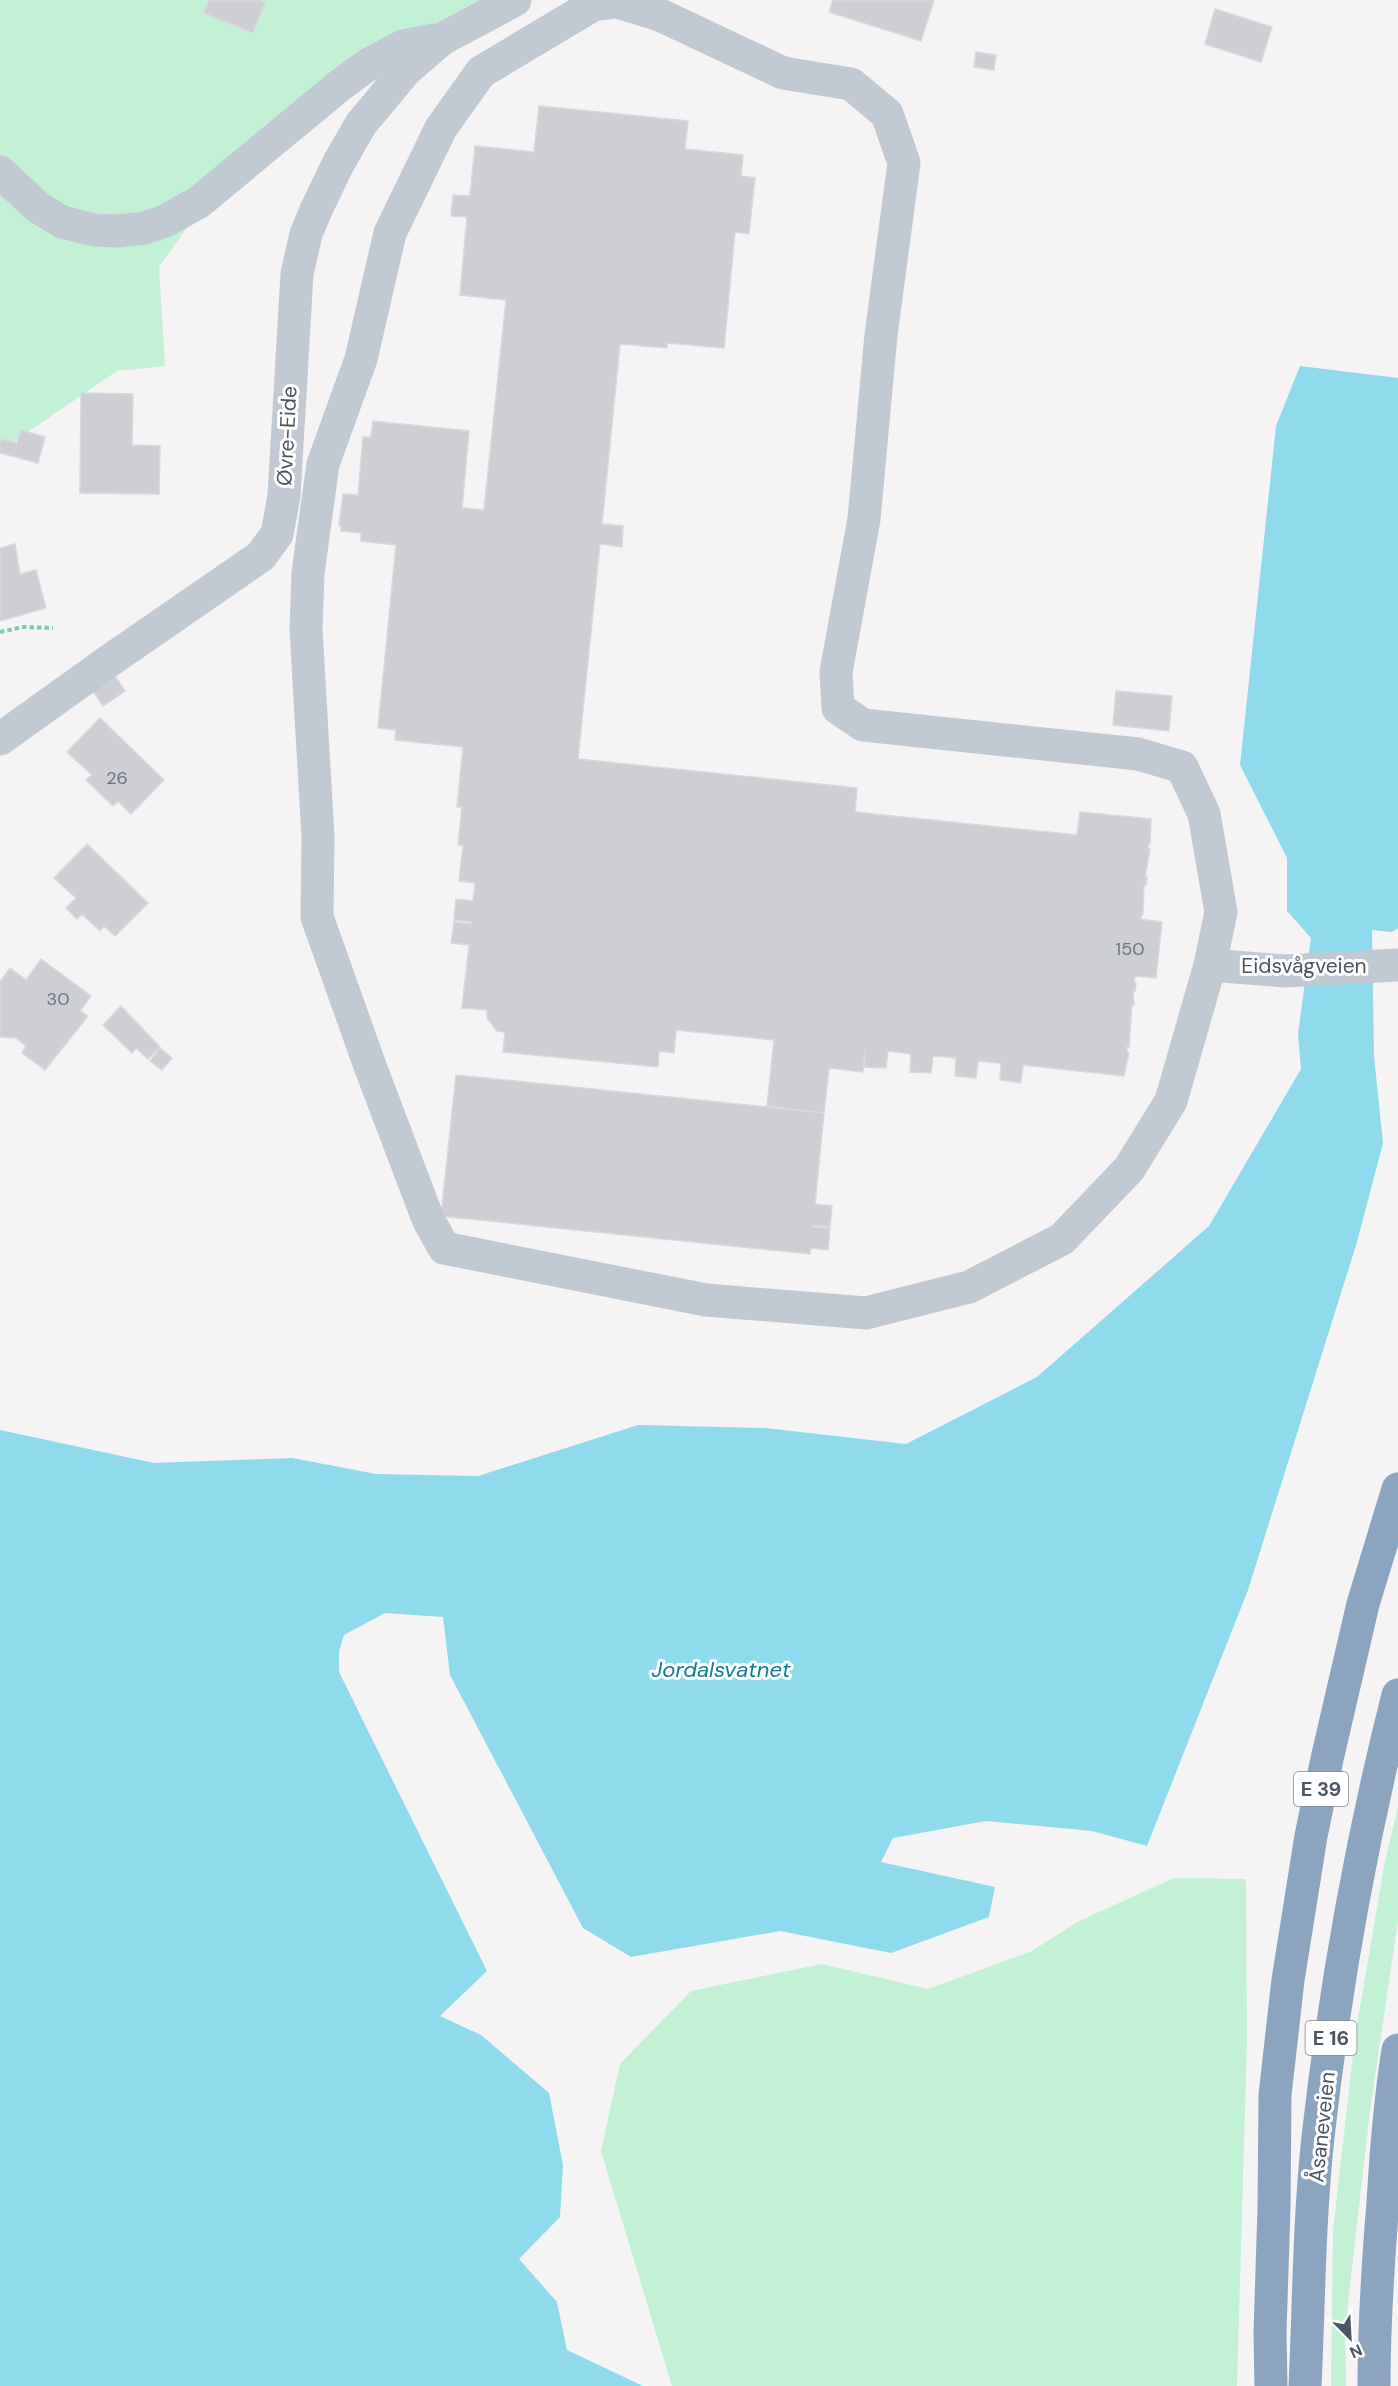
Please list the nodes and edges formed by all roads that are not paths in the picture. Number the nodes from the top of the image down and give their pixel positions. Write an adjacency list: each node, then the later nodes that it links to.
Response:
1 (515, 0): 3 (street, Øvre-Eide)
2 (591, 3): 6 (street); 6 (street)
3 (442, 39): 4 (street, Øvre-Eide); 5 (street, Øvre-Eide)
4 (0, 172)
5 (0, 739)
6 (1210, 965): 7 (street, Eidsvågveien)
7 (1398, 965)
8 (1398, 1489): 11 (highway, E 39)
9 (1398, 1695): 12 (highway, Åsaneveien / E 16)
10 (1398, 2050): 13 (highway)
11 (1271, 2386)
12 (1305, 2386)
13 (1374, 2386)

